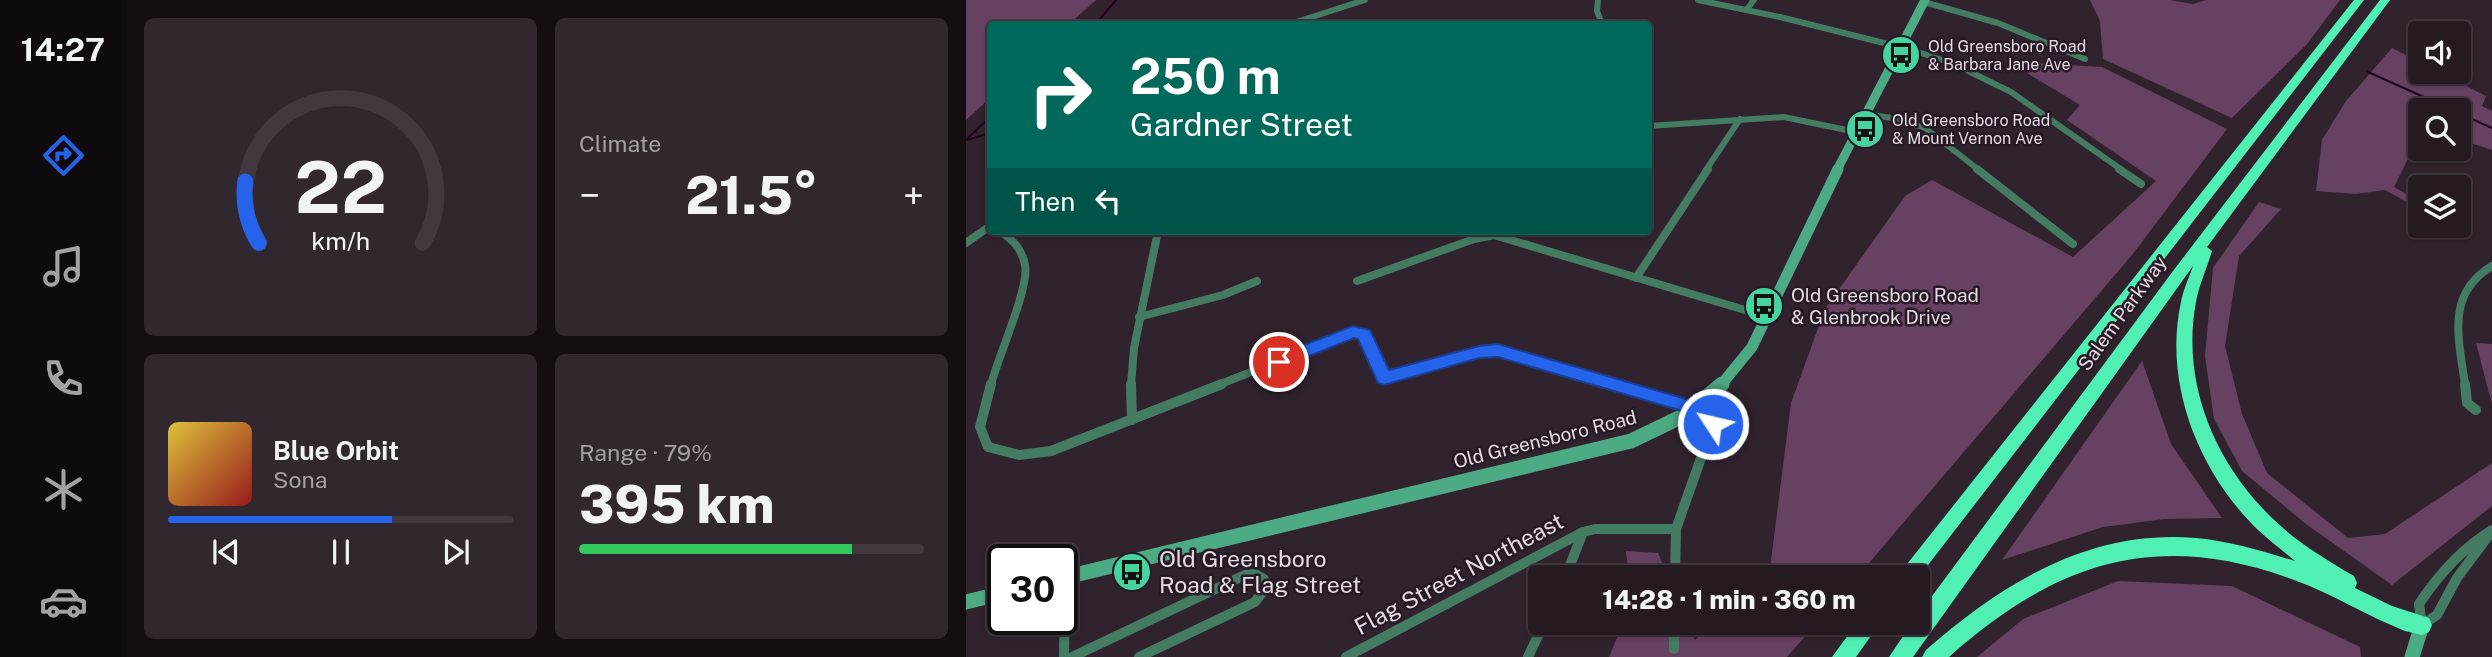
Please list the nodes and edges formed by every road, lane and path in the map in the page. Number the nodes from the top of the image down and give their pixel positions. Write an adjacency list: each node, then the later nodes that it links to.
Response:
1 (1366, 0): 9 (street)
2 (1598, 0): 10 (street)
3 (1698, 0): 8 (street)
4 (1754, 0): 8 (street)
5 (2359, 0): 40 (highway, Salem Parkway)
6 (2385, 0): 19 (highway, Salem Parkway)
7 (1925, 1): 11 (street, Old Greensboro Road); 12 (street)
8 (1747, 9): 11 (street)
9 (1300, 21)
10 (1601, 21)
11 (1900, 47): 13 (street, Old Greensboro Road); 17 (street)
12 (2085, 59)
13 (1865, 114): 16 (street, Old Greensboro Road); 25 (street)
14 (1740, 119): 15 (street); 16 (street); 27 (street)
15 (1652, 126)
16 (1856, 132): 30 (street, Old Greensboro Road)
17 (2141, 184)
18 (987, 228): 24 (street)
19 (2214, 231): 44 (highway); 56 (highway, Salem Parkway)
20 (1006, 235): 34 (street)
21 (1157, 235): 31 (street)
22 (1486, 235): 29 (street)
23 (1498, 235): 27 (street)
24 (966, 243)
25 (2073, 244)
26 (2492, 266): 33 (street)
27 (1636, 278): 30 (street)
28 (1257, 281): 31 (street)
29 (1357, 281)
30 (1765, 316): 32 (street, Old Greensboro Road)
31 (1139, 317): 34 (street)
32 (1697, 409): 34 (street); 35 (street); 41 (street, Old Greensboro Road)
33 (2476, 410)
34 (1132, 420)
35 (1676, 528): 36 (street, Flag Street Northeast); 39 (street)
36 (1583, 531): 38 (street); 53 (street, Flag Street Northeast)
37 (2492, 531): 44 (street); 44 (street)
38 (1570, 565)
39 (1675, 565)
40 (1916, 565)
41 (1078, 575)
42 (987, 597): 43 (street)
43 (966, 602)
44 (2422, 625): 57 (highway); 58 (street)
45 (1064, 635): 50 (street)
46 (1538, 635): 54 (street)
47 (1674, 635): 49 (street)
48 (1860, 635): 55 (highway)
49 (1674, 649)
50 (1064, 657)
51 (1072, 657): 52 (street)
52 (1139, 657)
53 (1346, 657)
54 (1528, 657)
55 (1843, 657)
56 (1900, 657)
57 (1933, 657)
58 (2412, 657)

